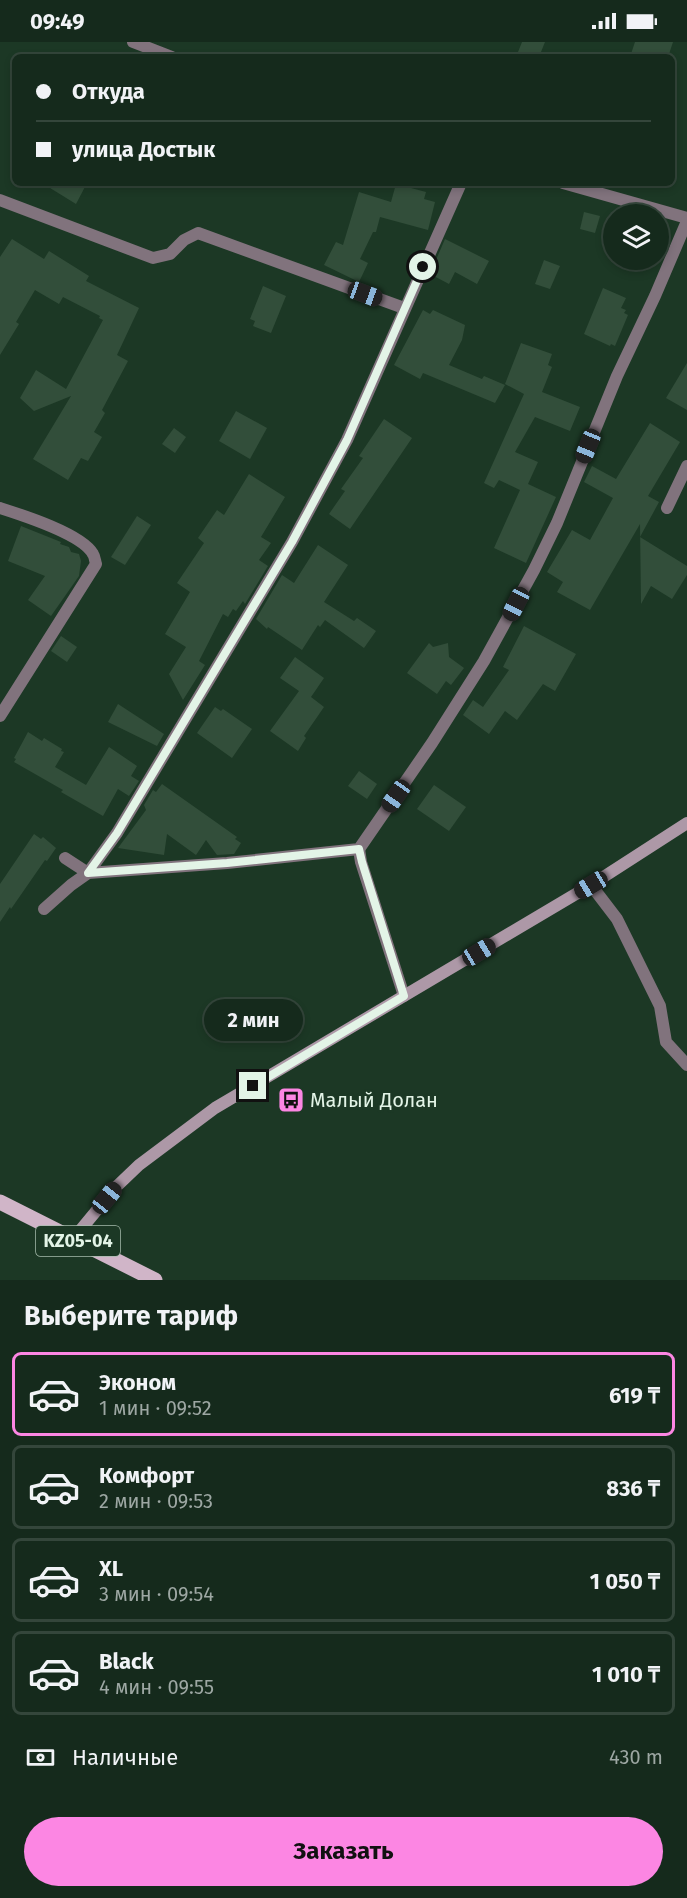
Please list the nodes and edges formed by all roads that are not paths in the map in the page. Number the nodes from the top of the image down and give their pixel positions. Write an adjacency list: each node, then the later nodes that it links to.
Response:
1 (133, 42): 2 (street)
2 (164, 54)
3 (460, 186): 7 (street)
4 (573, 186): 6 (street)
5 (0, 200): 7 (street)
6 (687, 219): 13 (street)
7 (404, 308): 15 (street)
8 (687, 466): 10 (street)
9 (0, 508): 11 (street)
10 (667, 508)
11 (0, 716)
12 (687, 823): 16 (main road)
13 (359, 849): 15 (street); 18 (street)
14 (65, 858): 15 (street)
15 (88, 873): 17 (street)
16 (591, 885): 18 (main road); 19 (street)
17 (44, 909)
18 (404, 996): 21 (main road)
19 (687, 1065)
20 (0, 1202): 21 (main road, KZ05-04)
21 (73, 1239): 22 (main road, KZ05-04)
22 (155, 1280)

